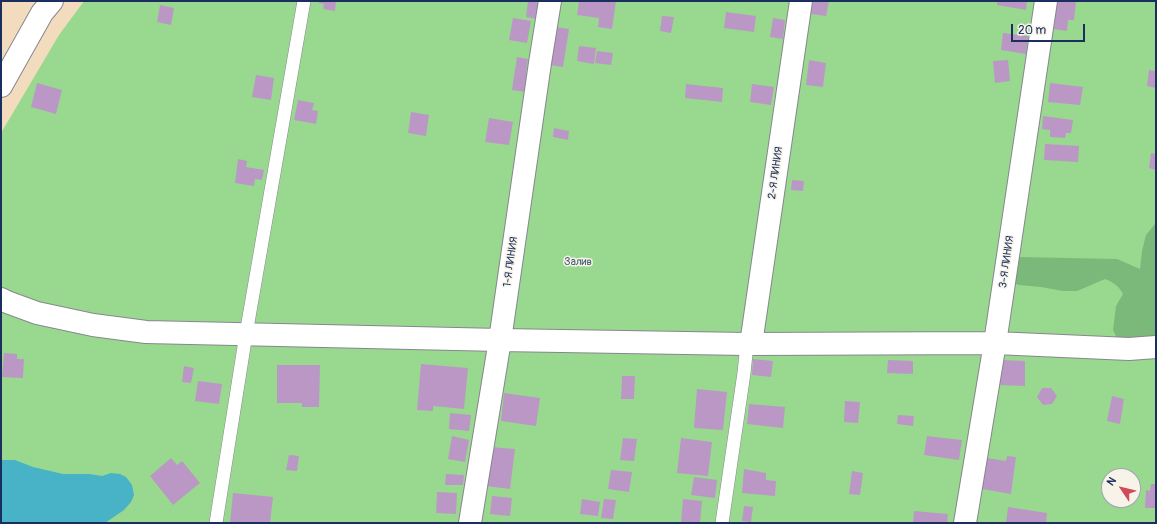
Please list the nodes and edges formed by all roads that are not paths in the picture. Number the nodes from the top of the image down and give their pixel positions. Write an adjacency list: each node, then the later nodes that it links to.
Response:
1 (52, 1): 6 (street)
2 (304, 1): 8 (lane)
3 (550, 1): 9 (street, 1-Я ЛИНИЯ)
4 (801, 1): 10 (street, 2-Я ЛИНИЯ)
5 (1046, 1): 11 (street, 3-Я ЛИНИЯ)
6 (1, 86)
7 (1, 299): 8 (street)
8 (246, 334): 9 (street); 13 (lane)
9 (500, 340): 10 (street); 14 (street, 1-Я ЛИНИЯ)
10 (749, 344): 11 (street); 15 (lane)
11 (995, 344): 12 (street); 16 (street, 3-Я ЛИНИЯ)
12 (1156, 347)
13 (216, 523)
14 (470, 523)
15 (722, 523)
16 (965, 523)

